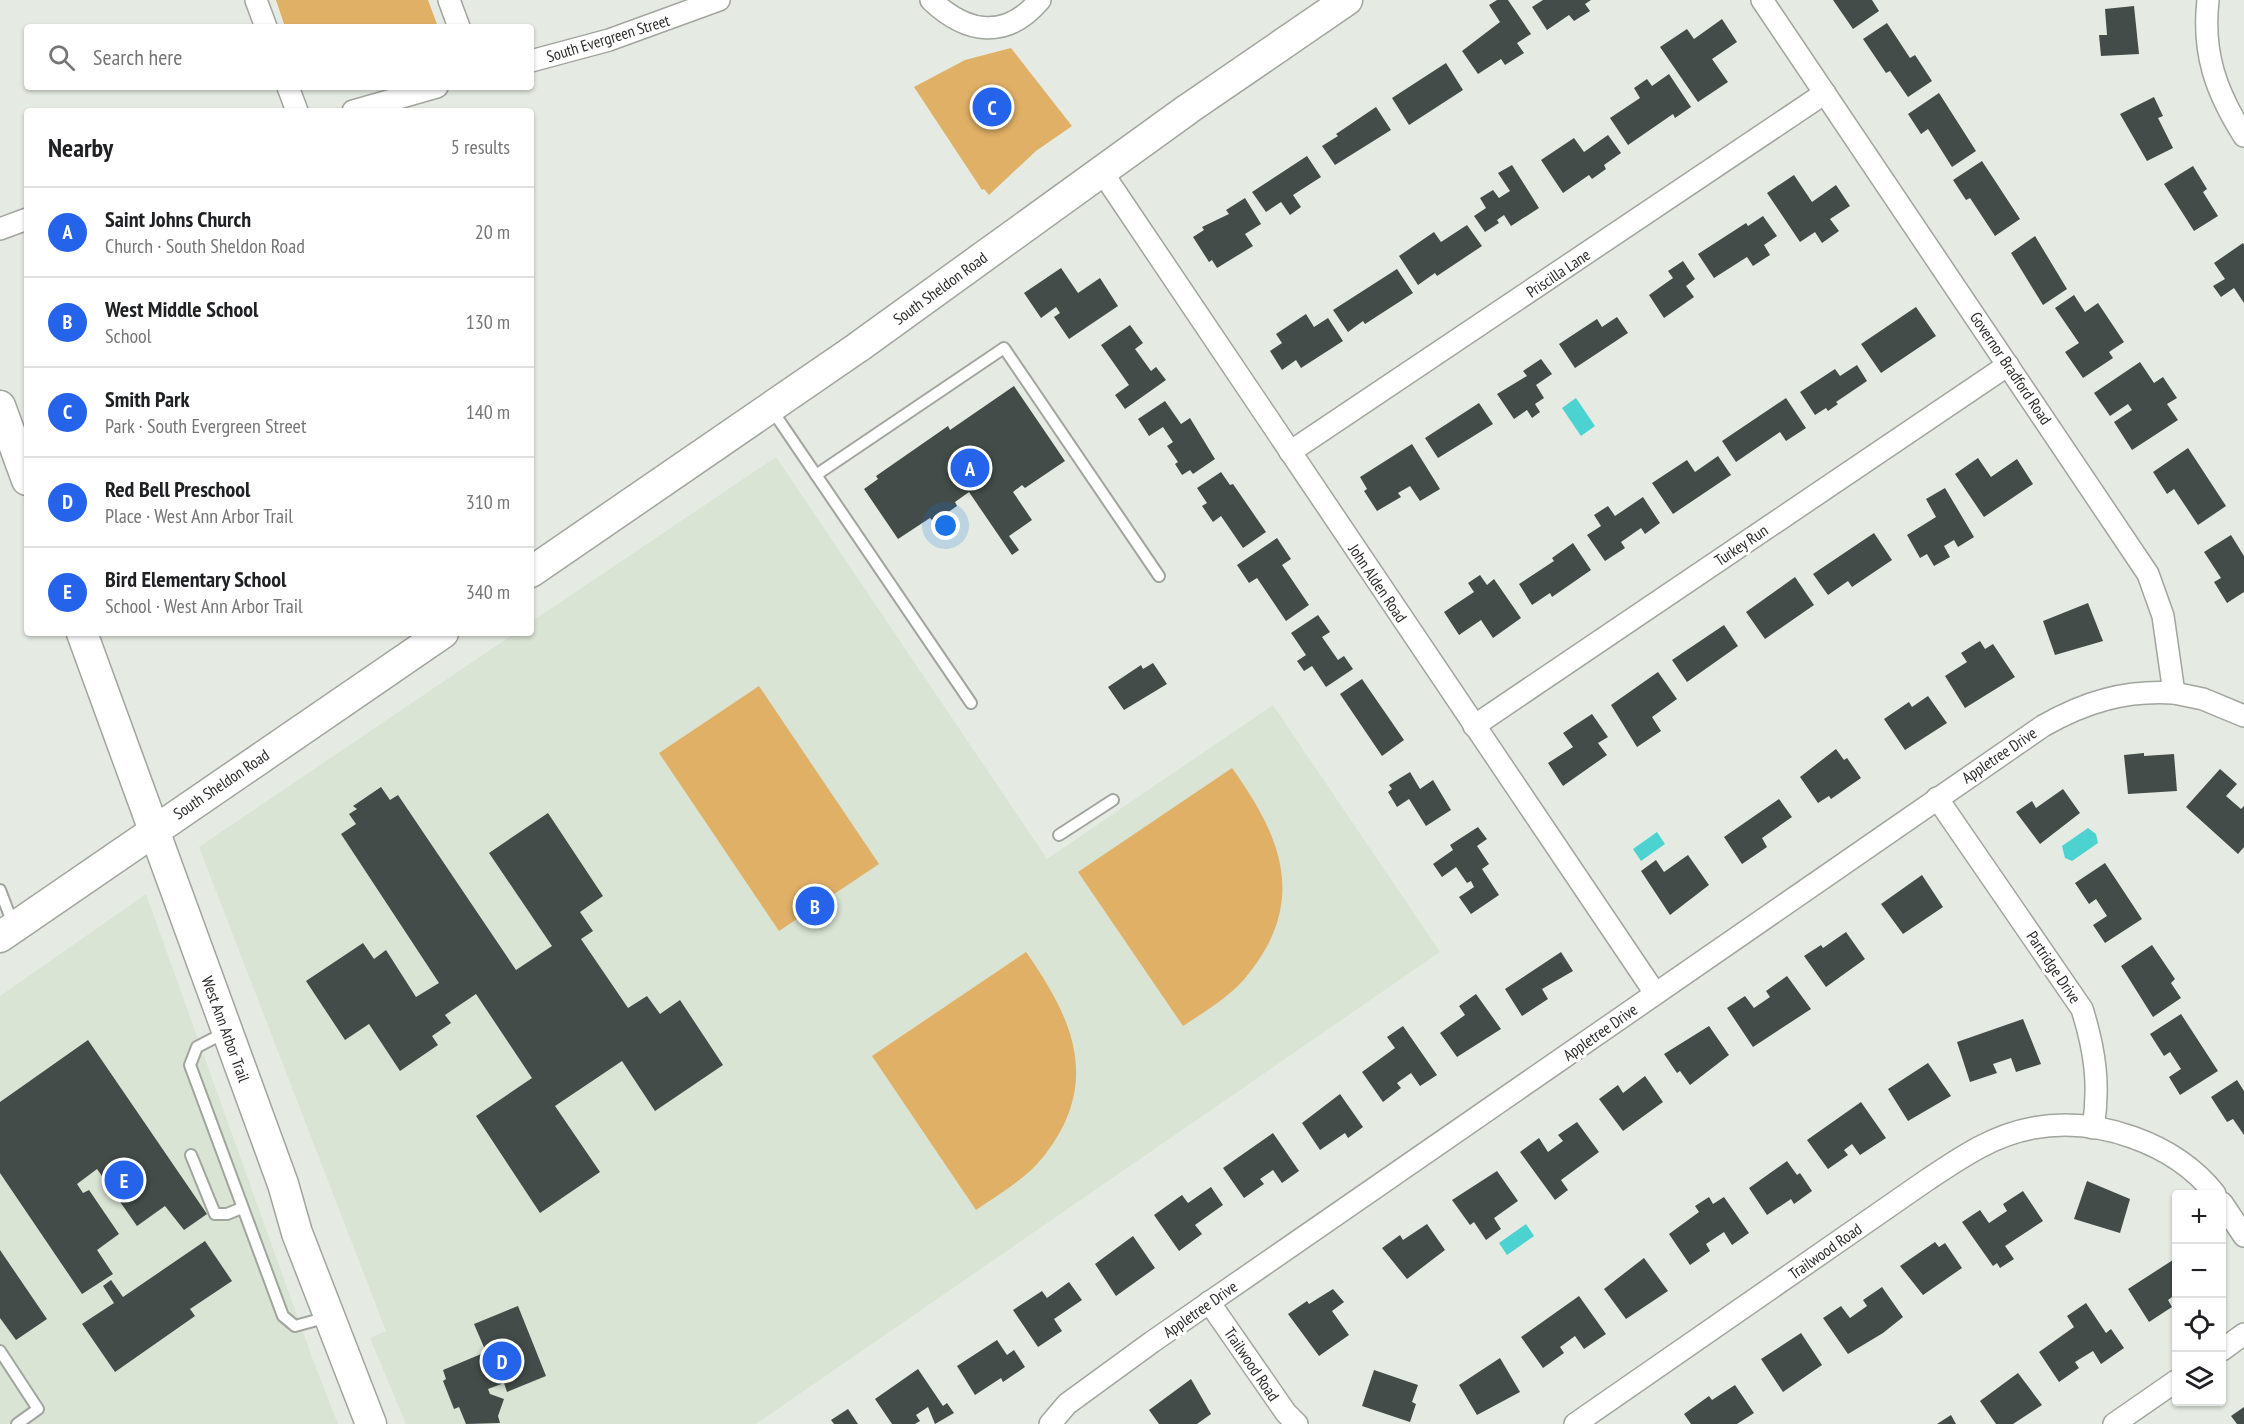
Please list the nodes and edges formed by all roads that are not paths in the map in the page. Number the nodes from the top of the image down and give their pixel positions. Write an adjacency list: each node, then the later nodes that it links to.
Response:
1 (256, 0): 9 (street)
2 (449, 0): 10 (street)
3 (719, 0): 11 (street, South Evergreen Street)
4 (931, 0): 5 (street)
5 (1040, 0)
6 (1347, 0): 18 (main road, South Sheldon Road)
7 (1762, 0): 14 (street, Governor Bradford Road)
8 (2208, 0): 17 (street)
9 (265, 24)
10 (458, 24)
11 (534, 61)
12 (289, 90): 15 (street)
13 (427, 90): 16 (street)
14 (1825, 93): 21 (street, Governor Bradford Road); 24 (street, Priscilla Lane)
15 (296, 108)
16 (364, 108)
17 (2244, 136)
18 (1102, 172): 23 (main road, South Sheldon Road); 24 (street, John Alden Road)
19 (24, 220): 20 (street)
20 (0, 229)
21 (2008, 365): 31 (street, Governor Bradford Road); 34 (street, Turkey Run)
22 (0, 406): 25 (main road)
23 (770, 408): 26 (lane); 27 (main road, South Sheldon Road)
24 (1290, 452): 34 (street, John Alden Road)
25 (24, 472)
26 (816, 475): 28 (lane); 32 (lane)
27 (534, 570)
28 (1159, 576)
29 (83, 636): 37 (main road, West Ann Arbor Trail)
30 (439, 636): 37 (main road, South Sheldon Road)
31 (2174, 693): 33 (street); 35 (street, Appletree Drive)
32 (971, 702)
33 (2244, 716)
34 (1474, 726): 41 (street, John Alden Road)
35 (1937, 798): 41 (street, Appletree Drive); 43 (street, Partridge Drive)
36 (1113, 800): 38 (lane)
37 (153, 830): 40 (main road, South Sheldon Road); 42 (main road, West Ann Arbor Trail)
38 (1059, 835)
39 (0, 890): 40 (lane)
40 (7, 932)
41 (1655, 993): 49 (street, Appletree Drive)
42 (227, 1031): 46 (lane); 50 (main road, West Ann Arbor Trail)
43 (2093, 1128): 45 (street); 59 (street, Trailwood Road)
44 (191, 1155): 46 (lane)
45 (2211, 1190)
46 (242, 1208): 50 (lane)
47 (2226, 1209): 48 (street)
48 (2244, 1236)
49 (1209, 1302): 57 (street, Appletree Drive); 58 (street, Trailwood Road)
50 (328, 1317): 56 (main road, West Ann Arbor Trail)
51 (2244, 1334): 52 (street)
52 (2226, 1347)
53 (0, 1351): 55 (lane)
54 (2172, 1384): 60 (street)
55 (17, 1424)
56 (371, 1424)
57 (1050, 1424)
58 (1297, 1424)
59 (1575, 1424)
60 (2114, 1424)

